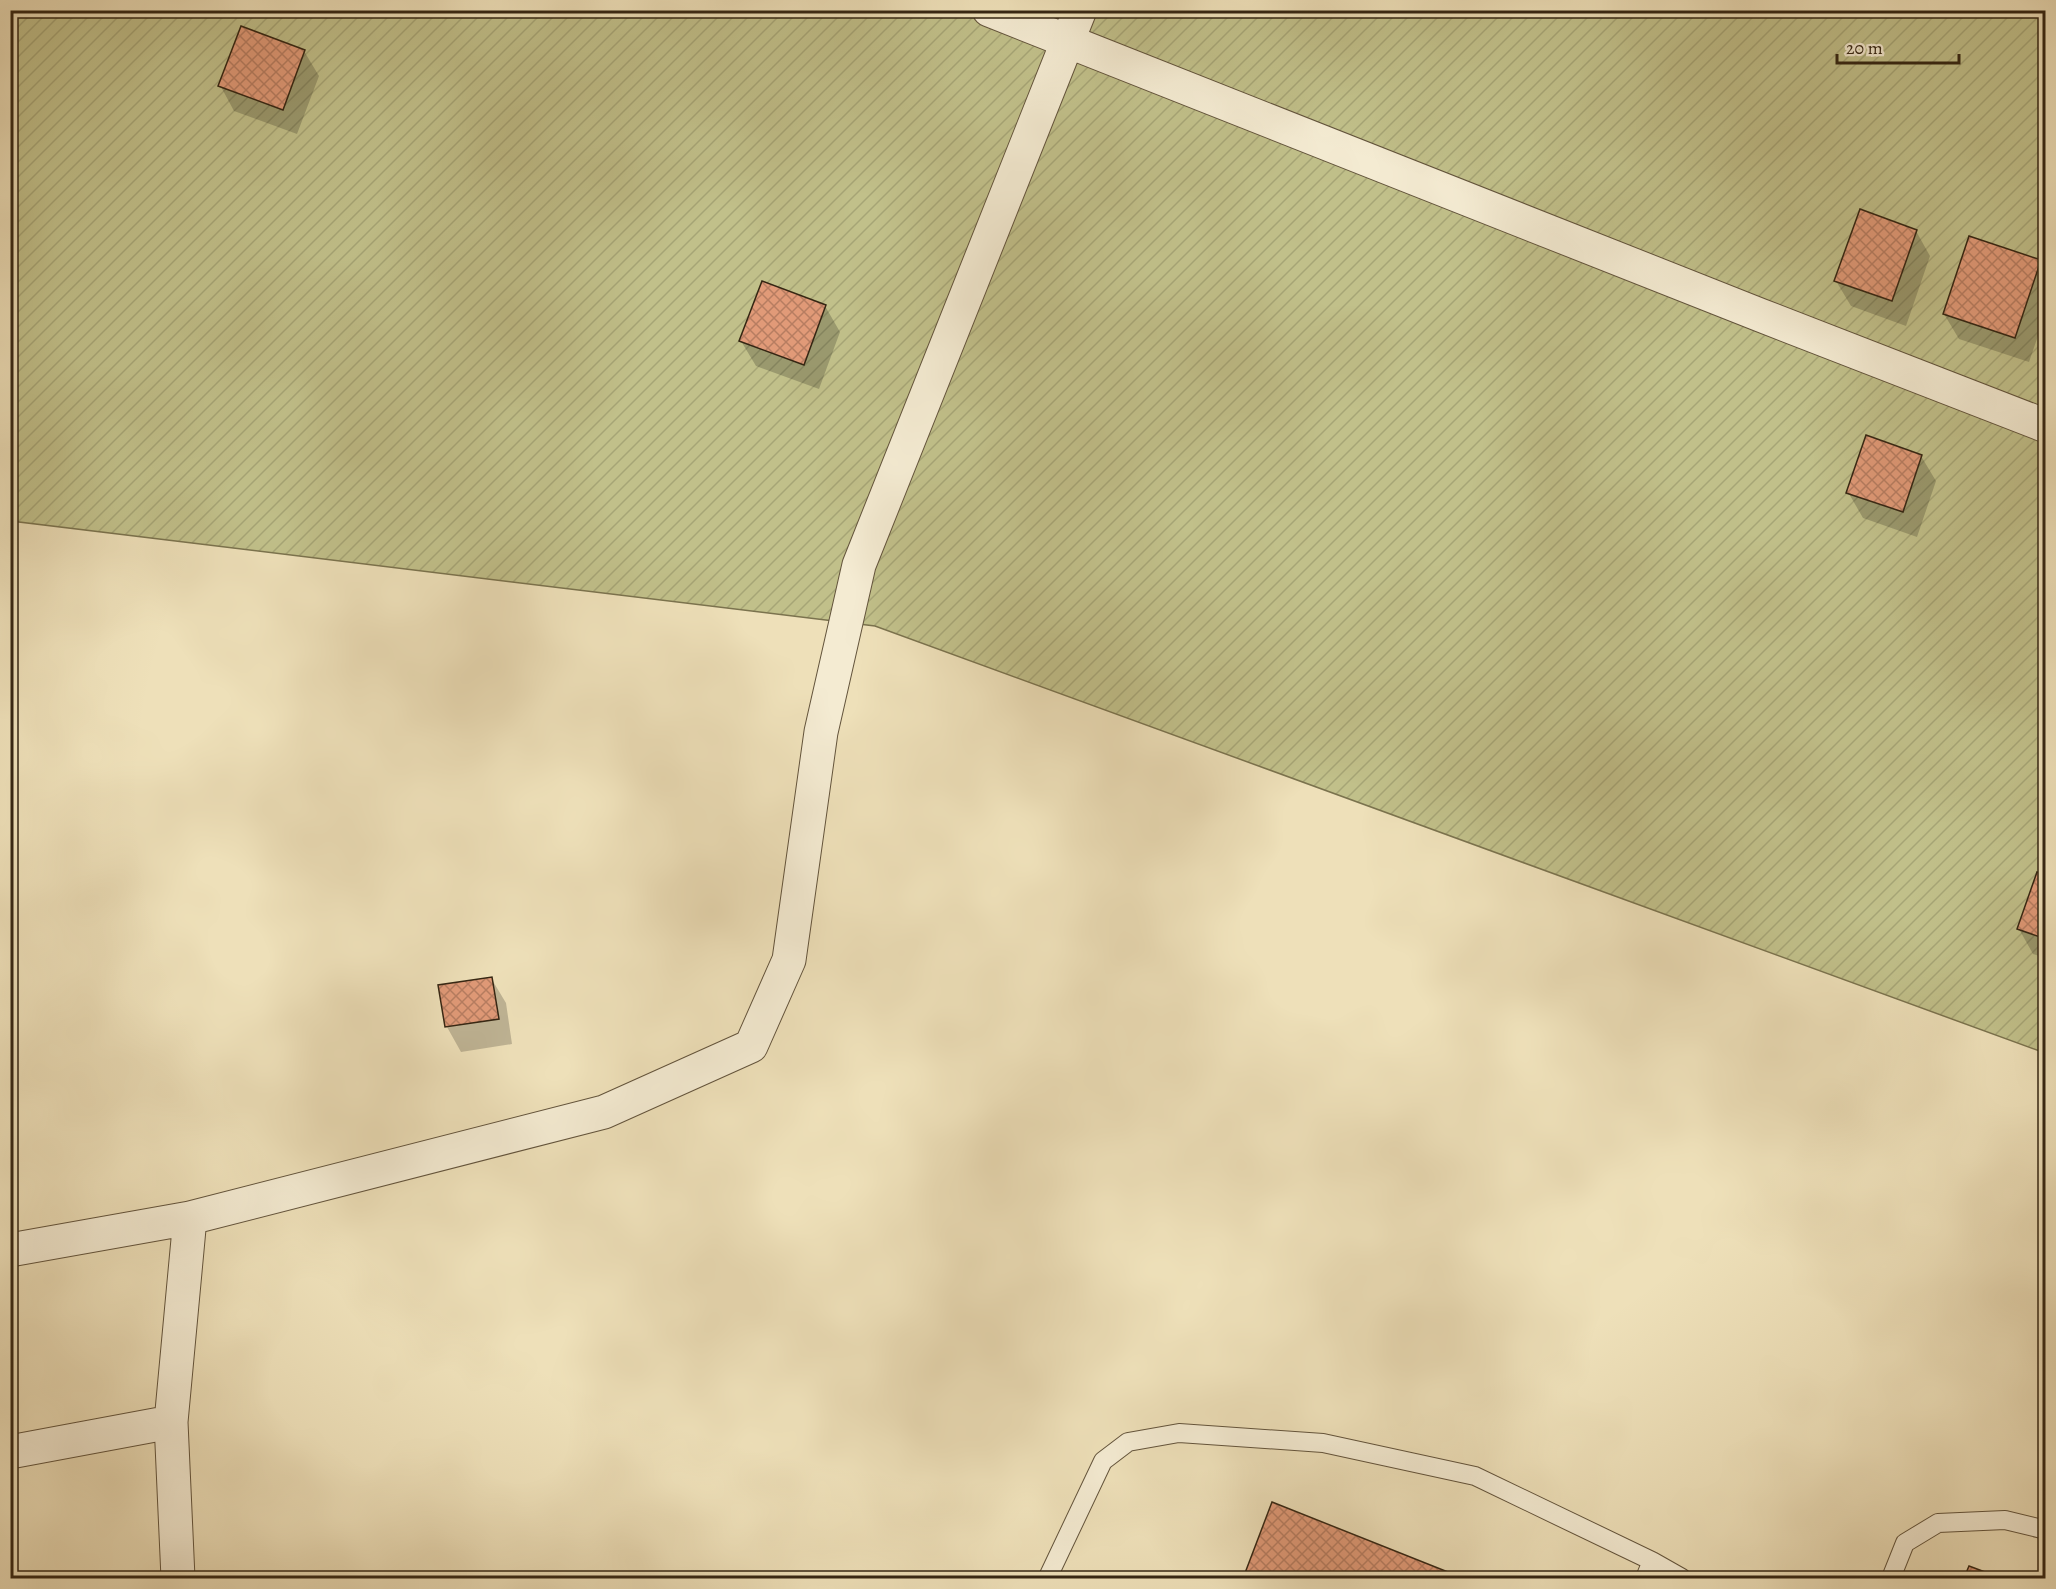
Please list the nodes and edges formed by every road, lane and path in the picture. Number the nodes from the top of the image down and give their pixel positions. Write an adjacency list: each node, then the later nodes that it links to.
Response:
1 (989, 10): 3 (street)
2 (1080, 10): 3 (street)
3 (1067, 42): 4 (street); 5 (street)
4 (2046, 426)
5 (190, 1218): 6 (street); 7 (street)
6 (10, 1250)
7 (171, 1422): 8 (street); 11 (street)
8 (10, 1452)
9 (2046, 1530): 15 (lane)
10 (1652, 1561): 12 (lane); 13 (lane); 14 (lane)
11 (178, 1578)
12 (1048, 1578)
13 (1646, 1578)
14 (1682, 1578)
15 (1891, 1578)

